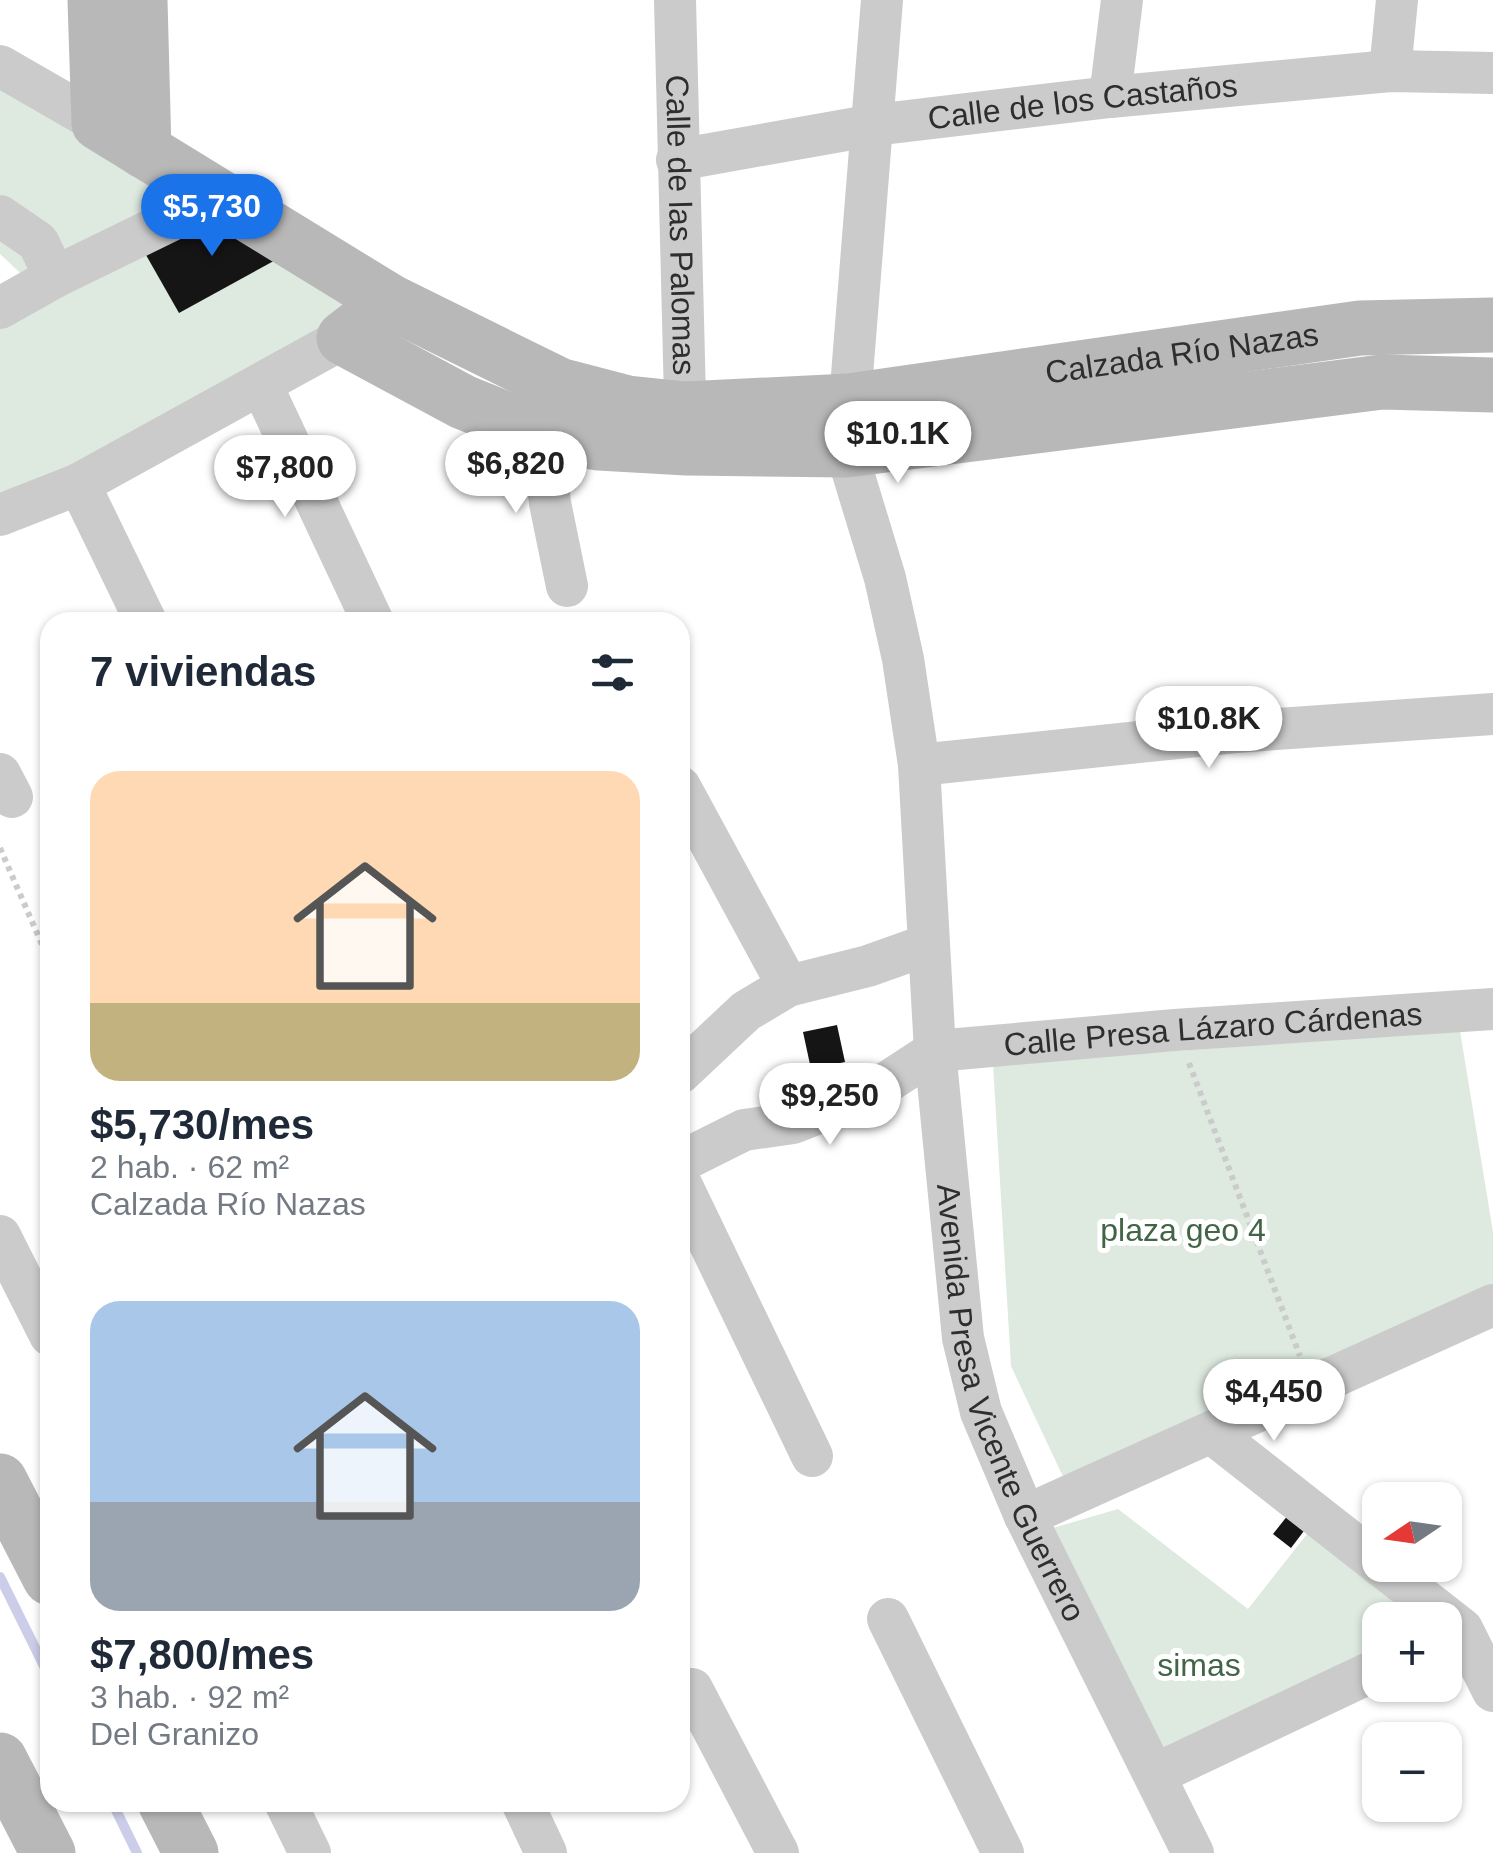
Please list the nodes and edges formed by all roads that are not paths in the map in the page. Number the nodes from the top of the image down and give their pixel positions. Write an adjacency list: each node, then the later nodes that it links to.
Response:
1 (95, 0): 12 (street)
2 (140, 0): 12 (street)
3 (675, 0): 13 (street, Calle de las Palomas)
4 (882, 0): 11 (street)
5 (1122, 0): 10 (street)
6 (1397, 0): 8 (street)
7 (0, 66): 12 (street, Calzada Río Nazas)
8 (1390, 71): 9 (street, Calle de los Castaños); 10 (street, Calle de los Castaños)
9 (1493, 73)
10 (1110, 96): 11 (street, Calle de los Castaños)
11 (874, 125): 13 (street, Calle de los Castaños); 23 (street)
12 (121, 137): 14 (street, Calzada Río Nazas)
13 (677, 160): 24 (street, Calle de las Palomas)
14 (219, 197): 16 (street); 17 (street, Calzada Río Nazas)
15 (0, 216): 16 (street)
16 (55, 277): 18 (street)
17 (391, 302): 20 (street); 24 (street, Calzada Río Nazas)
18 (0, 308)
19 (1493, 325): 23 (street, Calzada Río Nazas)
20 (344, 338): 22 (street); 25 (street, Calzada Río Nazas)
21 (1493, 385): 23 (street, Calzada Río Nazas)
22 (262, 386): 26 (street); 30 (street)
23 (848, 426): 24 (street, Calzada Río Nazas); 32 (street, Avenida Presa Vicente Guerrero)
24 (686, 429): 25 (street, Calzada Río Nazas)
25 (544, 434): 28 (street)
26 (79, 484): 27 (street); 29 (street)
27 (0, 515)
28 (567, 586)
29 (141, 612)
30 (369, 612)
31 (1493, 714): 32 (street)
32 (918, 765): 34 (street, Avenida Presa Vicente Guerrero)
33 (690, 806): 35 (street)
34 (927, 944): 35 (street); 37 (street, Avenida Presa Vicente Guerrero)
35 (788, 986): 38 (street)
36 (1493, 1009): 37 (street, Calle Presa Lázaro Cárdenas)
37 (935, 1051): 39 (street); 47 (street, Avenida Presa Vicente Guerrero)
38 (690, 1063)
39 (690, 1157)
40 (690, 1203): 45 (street)
41 (0, 1236): 43 (street)
42 (1493, 1306): 44 (street)
43 (40, 1315)
44 (1213, 1434): 47 (street); 48 (street)
45 (812, 1456)
46 (0, 1481): 49 (street)
47 (1025, 1516): 57 (street, Avenida Presa Vicente Guerrero)
48 (1362, 1551)
49 (40, 1559)
50 (1403, 1582): 52 (street)
51 (888, 1619): 66 (street)
52 (1467, 1628): 55 (street)
53 (1362, 1677): 57 (street)
54 (692, 1690): 65 (street)
55 (1493, 1690)
56 (0, 1760): 61 (street)
57 (1156, 1774): 67 (street, Avenida Presa Vicente Guerrero)
58 (170, 1812): 62 (street)
59 (290, 1812): 63 (street)
60 (527, 1812): 64 (street)
61 (48, 1853)
62 (191, 1853)
63 (310, 1853)
64 (546, 1853)
65 (778, 1853)
66 (1002, 1853)
67 (1193, 1853)

